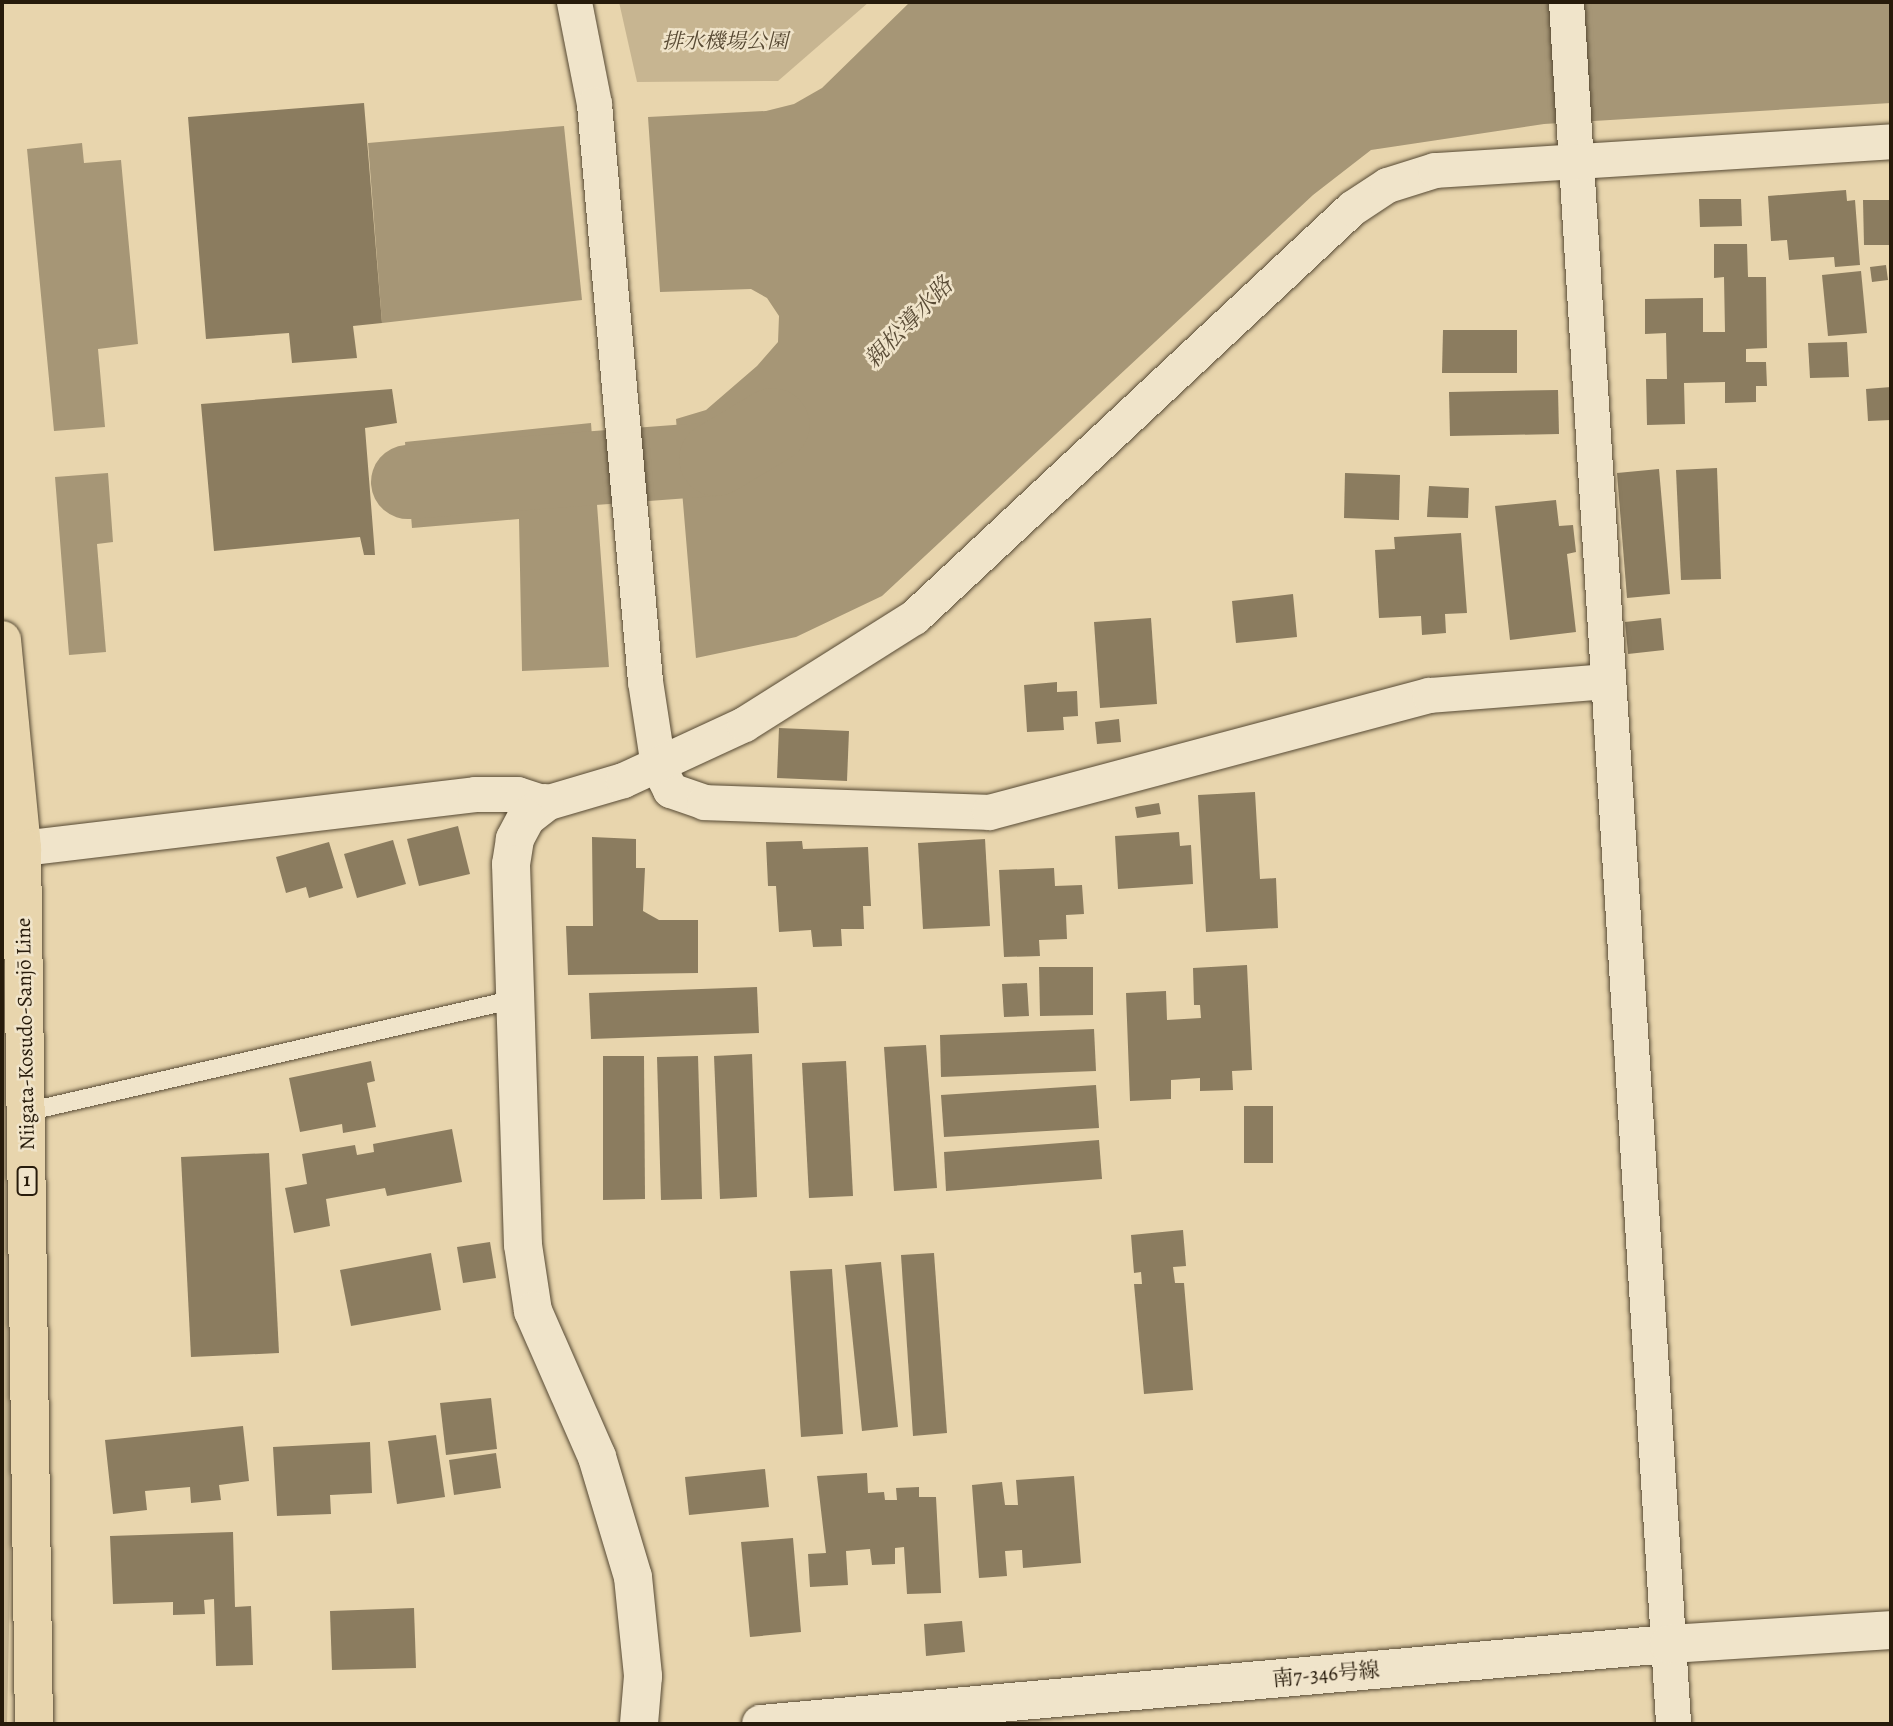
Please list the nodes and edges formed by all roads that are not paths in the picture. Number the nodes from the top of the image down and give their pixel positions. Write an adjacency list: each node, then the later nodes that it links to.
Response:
1 (574, 2): 7 (street)
2 (1566, 2): 4 (street)
3 (1891, 141): 4 (street)
4 (1575, 144): 6 (street); 7 (street)
5 (2, 640): 9 (main road, Niigata-Kosudo-Sanjō Line / 1)
6 (1605, 681): 7 (street); 13 (street)
7 (658, 766): 8 (street)
8 (545, 803): 9 (street); 10 (street)
9 (22, 848): 11 (main road, Niigata-Kosudo-Sanjō Line / 1)
10 (516, 999): 11 (lane); 15 (street)
11 (26, 1112): 14 (main road, Niigata-Kosudo-Sanjō Line / 1)
12 (1891, 1630): 13 (street, 南7-346号線)
13 (1669, 1644): 16 (street, 南7-346号線); 17 (street)
14 (34, 1724)
15 (639, 1724)
16 (761, 1724)
17 (1673, 1724)

